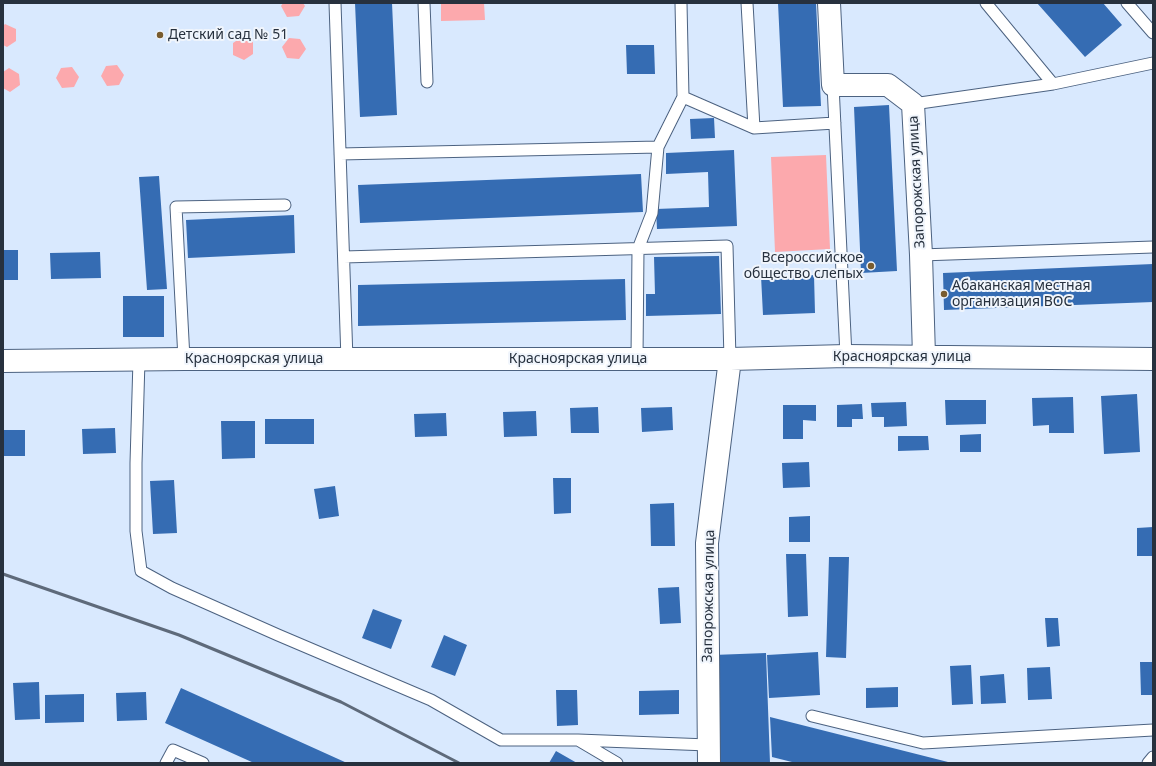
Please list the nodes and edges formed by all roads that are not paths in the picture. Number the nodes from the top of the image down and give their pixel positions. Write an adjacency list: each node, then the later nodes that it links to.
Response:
1 (335, 3): 18 (lane)
2 (424, 3): 10 (lane)
3 (681, 3): 13 (lane)
4 (747, 3): 16 (lane)
5 (829, 3): 12 (street)
6 (986, 3): 11 (lane)
7 (1127, 3): 8 (lane)
8 (1153, 33)
9 (1153, 63): 11 (lane)
10 (427, 82)
11 (1053, 84): 14 (lane)
12 (833, 86): 14 (street, Запорожская улица); 15 (lane)
13 (683, 97): 16 (lane); 17 (lane)
14 (913, 104): 22 (street, Запорожская улица)
15 (835, 123): 16 (lane); 24 (lane)
16 (754, 128)
17 (658, 147): 18 (lane); 21 (lane)
18 (340, 154): 23 (lane)
19 (285, 205): 27 (lane)
20 (1153, 247): 22 (lane)
21 (638, 249): 23 (lane); 26 (lane); 28 (lane)
22 (921, 255): 25 (street, Запорожская улица)
23 (344, 257): 31 (lane)
24 (846, 356): 25 (street, Красноярская улица); 28 (street, Красноярская улица)
25 (924, 356): 29 (street, Красноярская улица)
26 (637, 358): 28 (street, Красноярская улица); 31 (street, Красноярская улица)
27 (184, 359): 30 (street, Красноярская улица); 31 (street, Красноярская улица)
28 (730, 359): 36 (street, Запорожская улица)
29 (1153, 359)
30 (139, 360): 32 (street, Красноярская улица); 35 (lane)
31 (347, 360)
32 (3, 361)
33 (812, 716): 34 (lane)
34 (1153, 730)
35 (578, 740): 36 (lane); 40 (lane)
36 (708, 754)
37 (1153, 757): 41 (lane)
38 (166, 763): 39 (lane)
39 (202, 763)
40 (617, 763)
41 (1148, 763)

